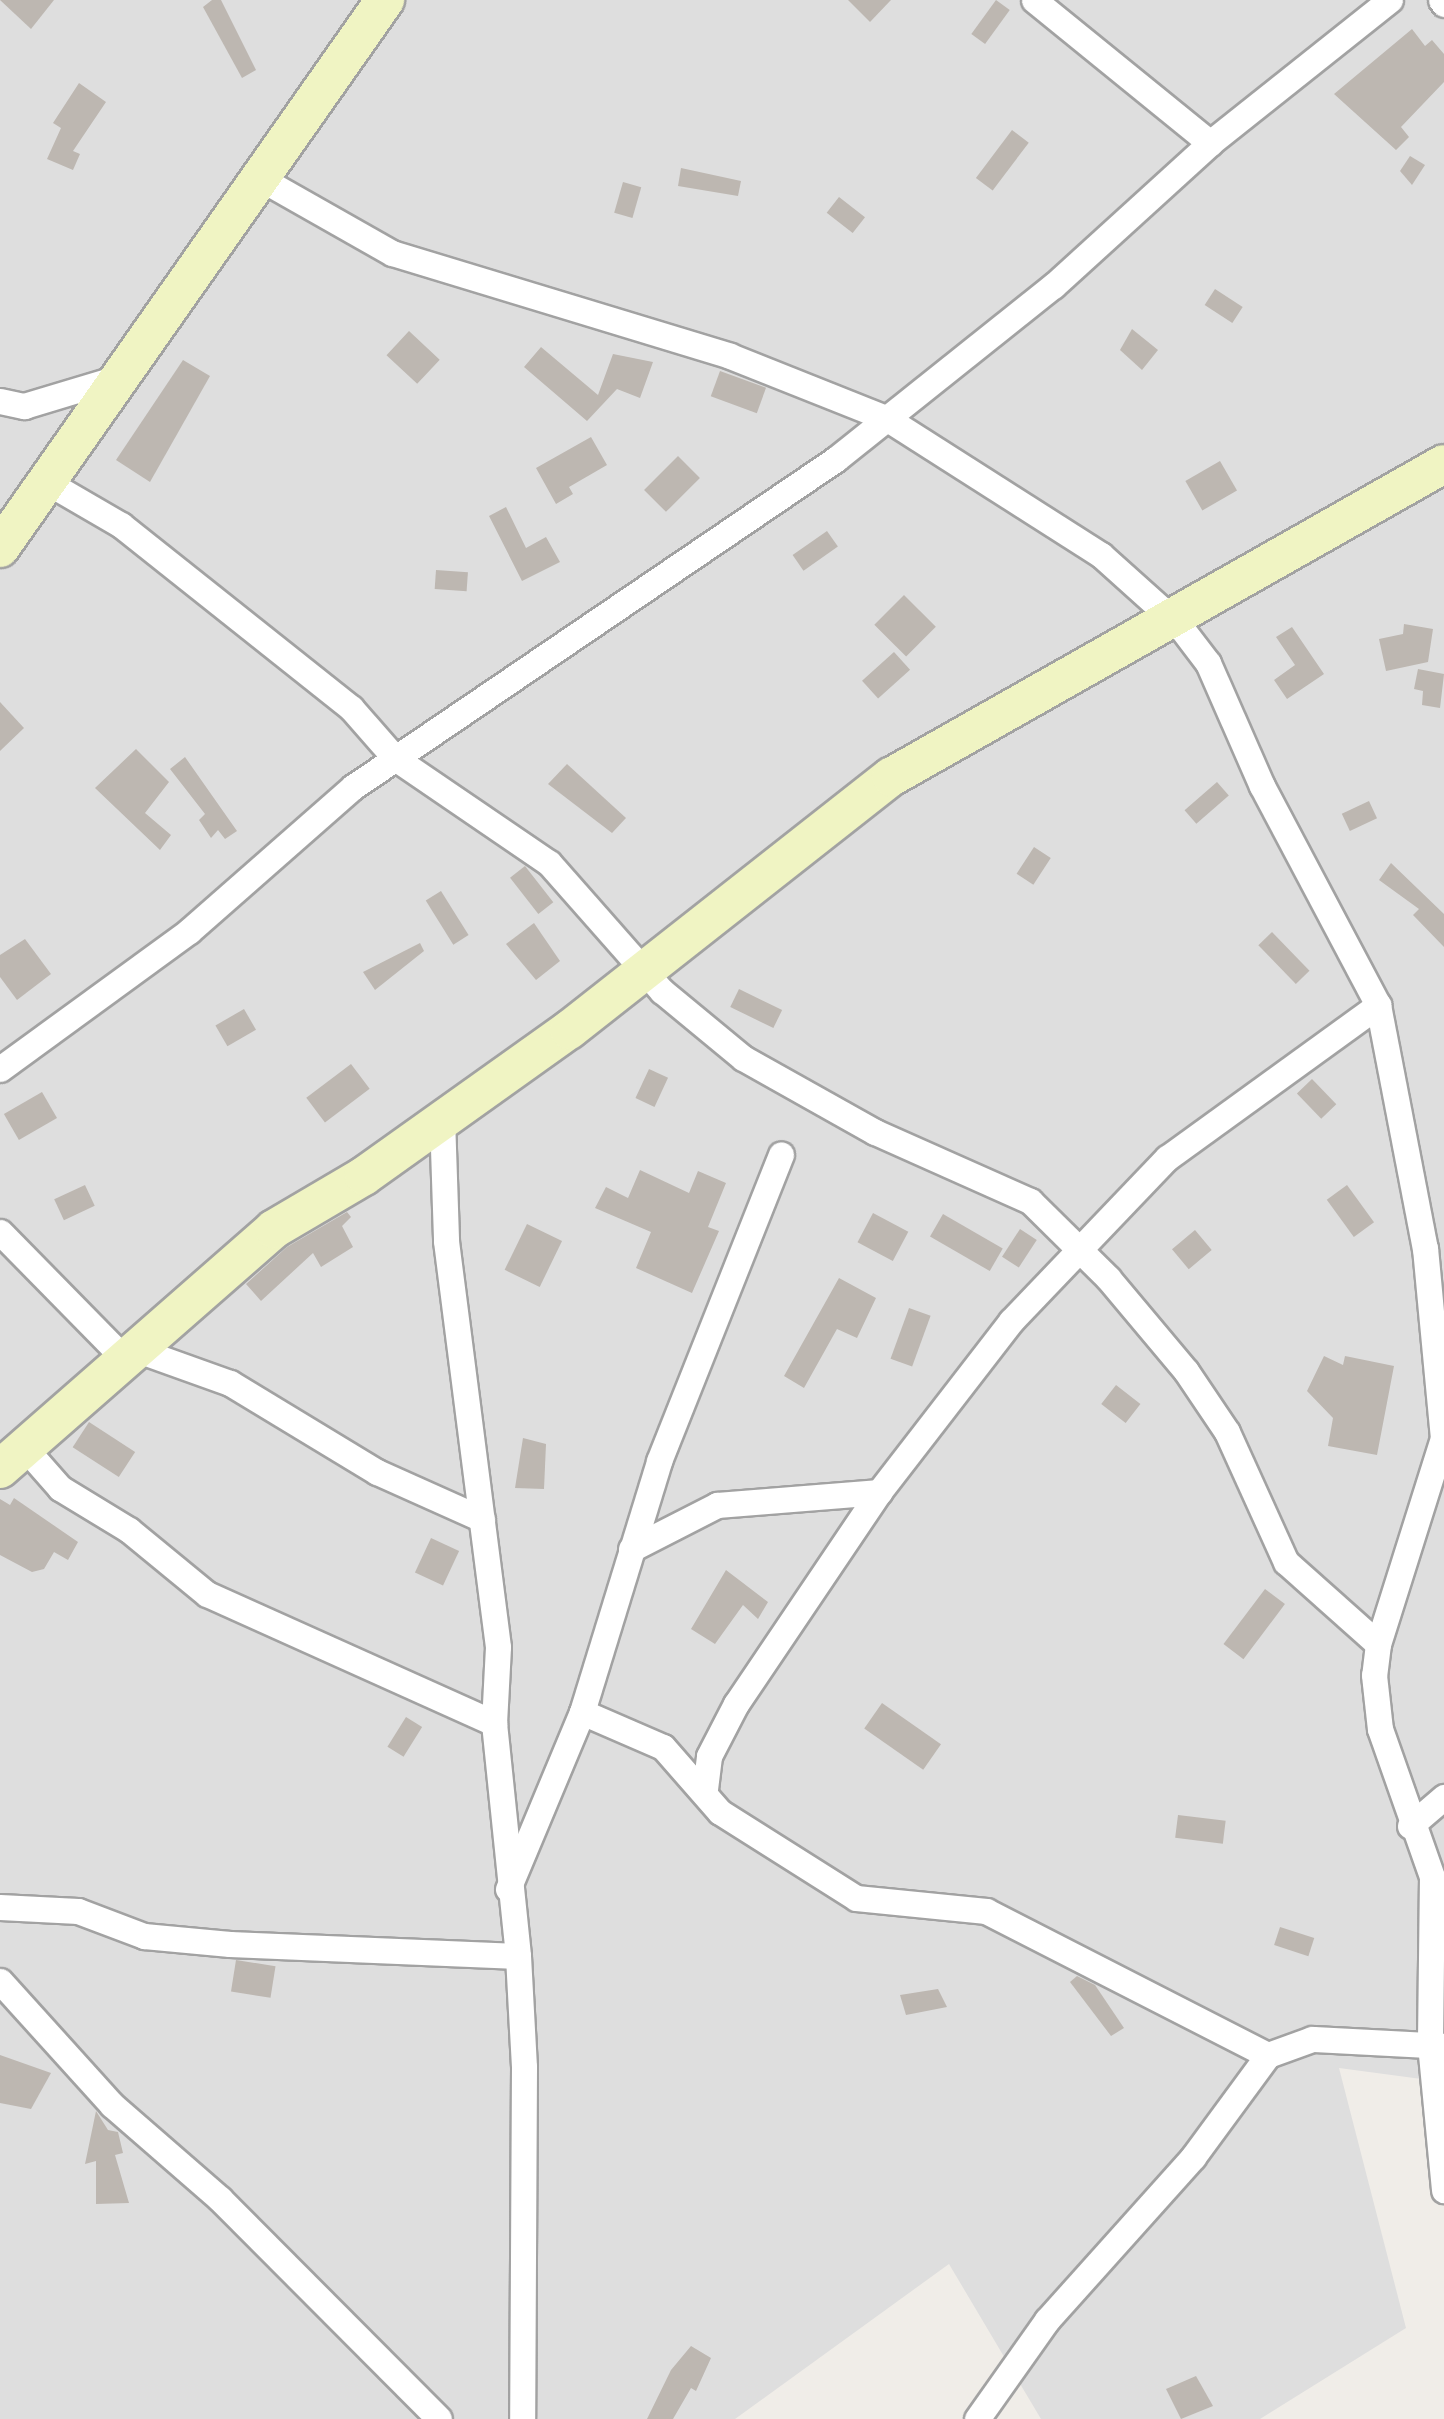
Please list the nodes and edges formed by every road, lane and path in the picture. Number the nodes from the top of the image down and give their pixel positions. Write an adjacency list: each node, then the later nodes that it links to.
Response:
1 (385, 0): 5 (street)
2 (1034, 0): 4 (street)
3 (1390, 0): 4 (street)
4 (1210, 144): 8 (street)
5 (258, 178): 6 (street); 8 (street)
6 (121, 376): 7 (street); 10 (street)
7 (0, 401)
8 (886, 418): 12 (street); 13 (street)
9 (1444, 464): 12 (street)
10 (46, 482): 11 (street); 13 (street)
11 (0, 548)
12 (1171, 618): 14 (street); 15 (street)
13 (394, 758): 14 (street); 16 (street)
14 (647, 968): 17 (street); 20 (street)
15 (1378, 1005): 20 (street); 22 (street)
16 (0, 1069)
17 (442, 1118): 21 (street); 25 (street)
18 (781, 1154): 26 (street)
19 (0, 1232): 21 (street)
20 (1078, 1246): 24 (street); 27 (street)
21 (128, 1353): 23 (street); 25 (street)
22 (1443, 1438): 27 (street)
23 (12, 1458): 29 (street)
24 (879, 1492): 26 (street); 30 (street)
25 (482, 1519): 29 (street)
26 (631, 1549): 28 (street)
27 (1378, 1644): 32 (street)
28 (582, 1712): 30 (street); 33 (street)
29 (494, 1723): 33 (street)
30 (704, 1789): 38 (street)
31 (1444, 1798): 32 (street)
32 (1410, 1826): 37 (street)
33 (506, 1893): 35 (street)
34 (0, 1907): 35 (street)
35 (518, 1956): 41 (street)
36 (0, 1981): 40 (street)
37 (1437, 2045): 38 (street); 39 (street)
38 (1268, 2055): 42 (street)
39 (1444, 2190)
40 (439, 2419)
41 (522, 2419)
42 (977, 2419)

